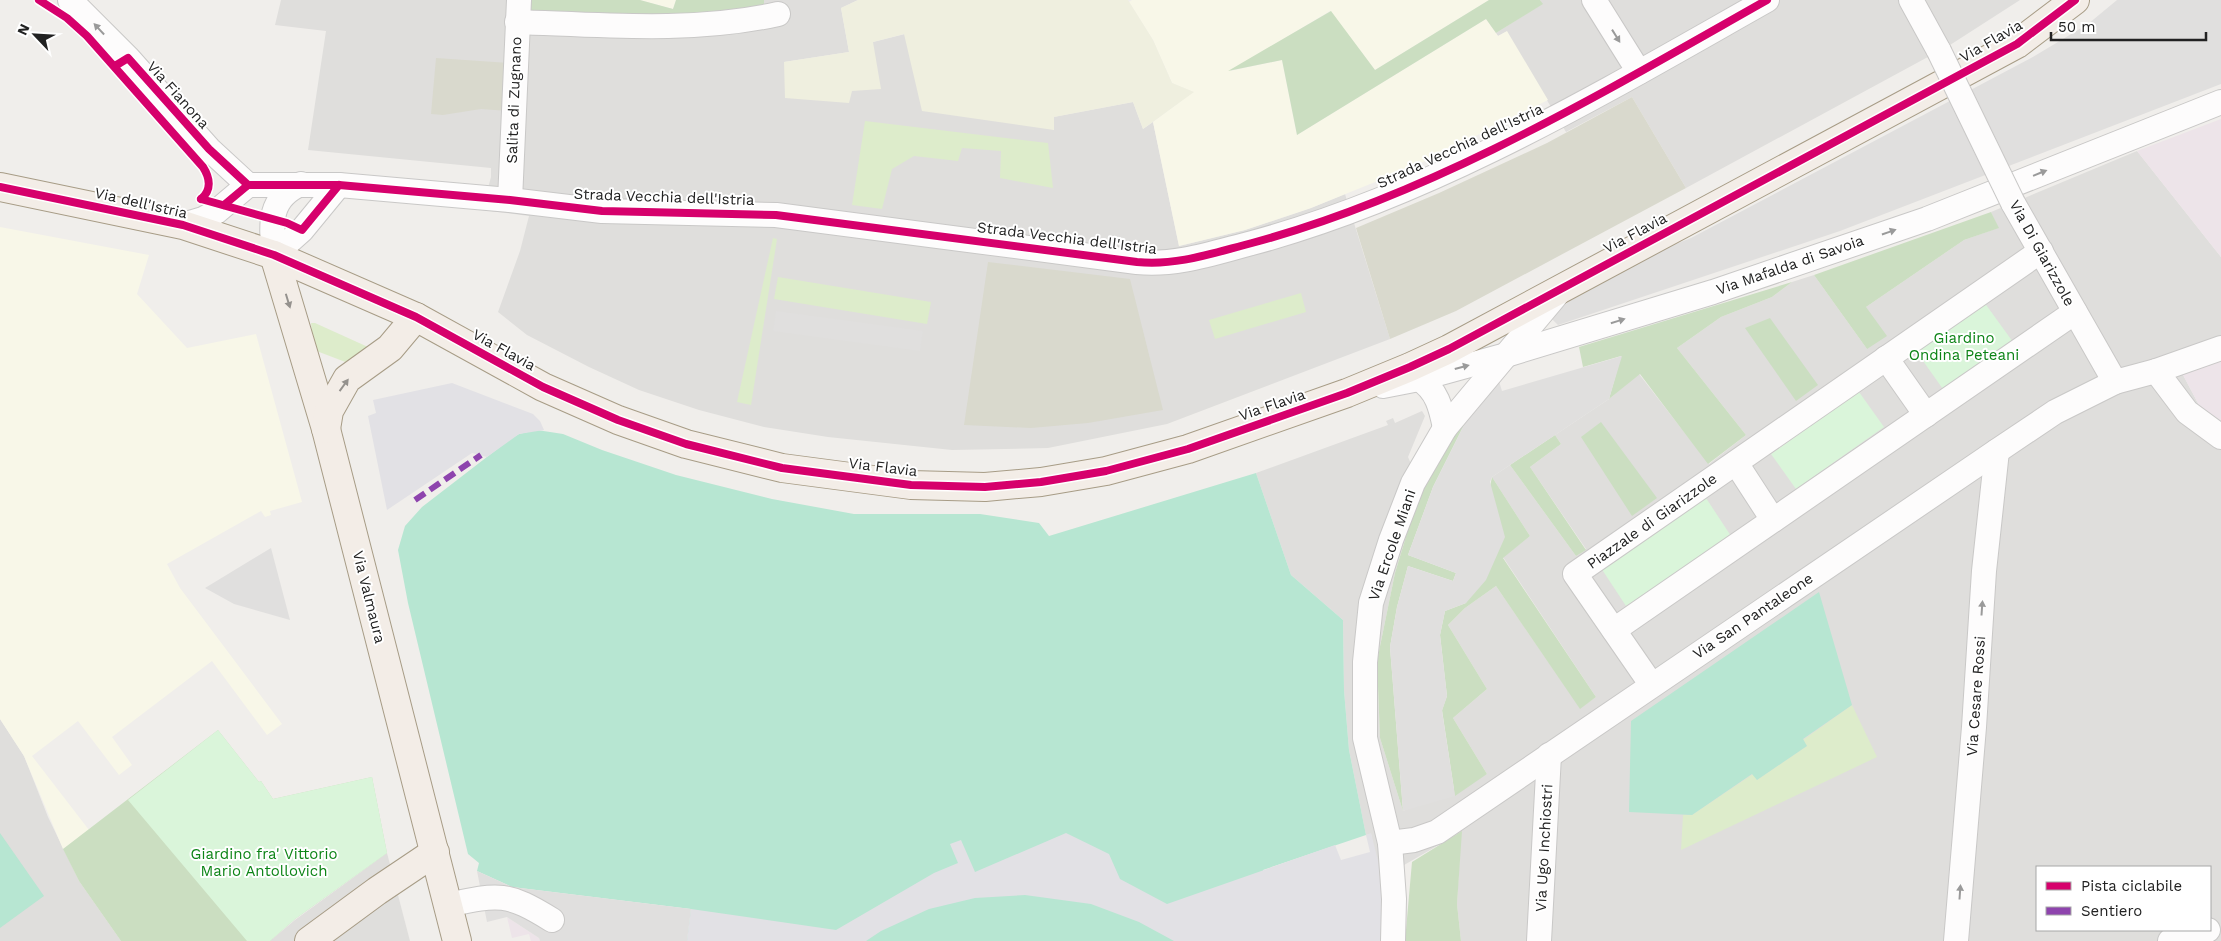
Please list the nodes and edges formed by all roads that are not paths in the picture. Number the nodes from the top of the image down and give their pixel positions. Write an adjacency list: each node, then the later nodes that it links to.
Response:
1 (70, 0): 11 (street, Via Fianona, one-way to 1)
2 (1594, 0): 8 (street, one-way to 8)
3 (1767, 0): 8 (street, Strada Vecchia dell'Istria)
4 (1911, 0): 16 (street, Via Di Giarizzole, bridge)
5 (2075, 0): 18 (main road, Via Flavia)
6 (518, 11): 7 (street); 14 (street, Salita di Zugnano)
7 (778, 14)
8 (1639, 72): 14 (street, Strada Vecchia dell'Istria)
9 (2221, 102): 22 (street, Via Mafalda di Savoia, one-way to 9)
10 (301, 184): 11 (street, Strada Vecchia dell'Istria); 12 (street, Strada Vecchia dell'Istria); 17 (street)
11 (248, 185): 15 (street)
12 (339, 185): 14 (street, Strada Vecchia dell'Istria); 17 (street)
13 (0, 187): 15 (main road, Via dell'Istria)
14 (510, 200)
15 (183, 225): 17 (main road, Via dell'Istria)
16 (2041, 251): 19 (street, Via Di Giarizzole); 23 (street, Piazzale di Giarizzole)
17 (274, 255): 20 (main road, Via dell'Istria); 30 (main road, Via Valmaura, one-way to 30)
18 (1563, 286): 22 (street, Via Ercole Miani); 27 (main road, Via Flavia)
19 (2075, 312): 26 (street, Via Di Giarizzole); 28 (street)
20 (416, 318): 27 (main road, Via Flavia); 30 (main road, one-way to 20)
21 (2221, 348): 24 (street)
22 (1506, 355): 25 (street, Via Mafalda di Savoia, one-way to 22); 29 (street, Via Ercole Miani)
23 (1886, 358): 28 (street); 33 (street, Piazzale di Giarizzole)
24 (2156, 371): 26 (street); 31 (street)
25 (1419, 379): 27 (street, Via Mafalda di Savoia); 29 (street)
26 (2115, 382): 32 (street, Via San Pantaleone)
27 (1347, 393)
28 (1926, 414): 34 (street)
29 (1445, 428): 38 (street, Via Ercole Miani)
30 (326, 429): 39 (main road, Via Valmaura)
31 (2221, 437)
32 (1997, 450): 36 (street, Via San Pantaleone); 47 (street, Via Cesare Rossi, one-way to 32)
33 (1736, 463): 34 (street); 35 (street, Piazzale di Giarizzole)
34 (1773, 520): 35 (street)
35 (1614, 630): 36 (street, Piazzale di Giarizzole)
36 (1651, 684): 37 (street, Via San Pantaleone)
37 (1549, 755): 38 (street, Via San Pantaleone); 46 (street, Via Ugo Inchiostri)
38 (1390, 843): 45 (street, Via Ercole Miani)
39 (435, 852): 40 (main road, Via Valmaura); 43 (main road)
40 (448, 905): 41 (street); 44 (main road, Via Valmaura)
41 (552, 920)
42 (2202, 931): 48 (street)
43 (309, 941)
44 (457, 941)
45 (1393, 941)
46 (1539, 941)
47 (1956, 941)
48 (2170, 941)

